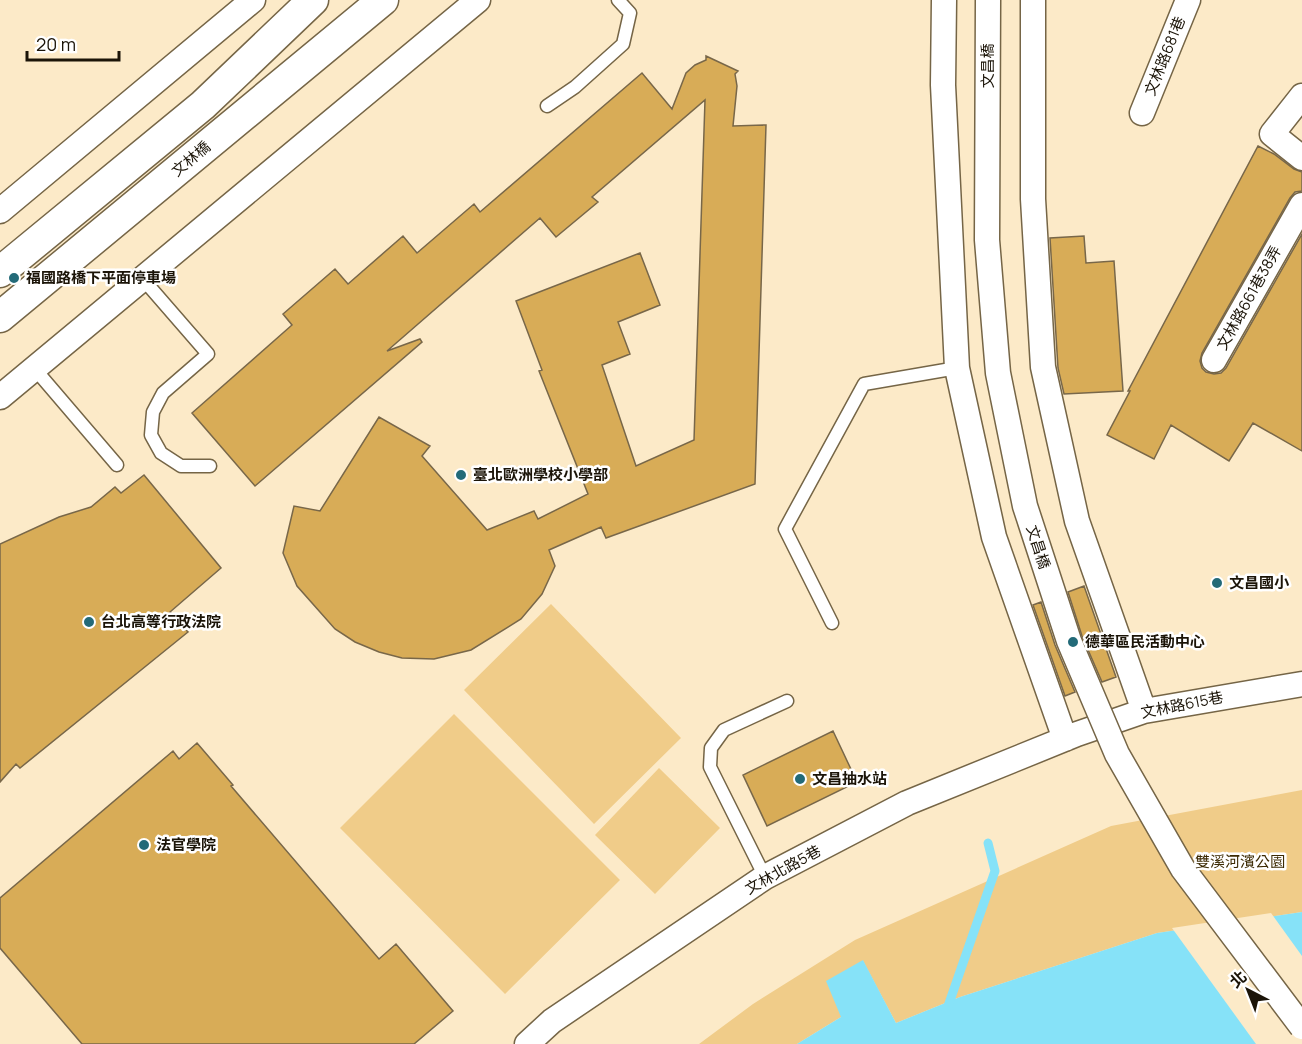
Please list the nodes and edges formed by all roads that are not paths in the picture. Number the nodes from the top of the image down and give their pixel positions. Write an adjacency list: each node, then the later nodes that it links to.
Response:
1 (253, 0): 15 (street)
2 (313, 0): 16 (street)
3 (383, 0): 18 (street, 文林橋)
4 (478, 0): 17 (street)
5 (618, 0): 11 (lane)
6 (944, 0): 21 (street)
7 (988, 0): 31 (street, 文昌橋, bridge)
8 (1033, 0): 28 (street)
9 (1188, 0): 12 (street, 文林路681巷)
10 (1302, 96): 13 (street)
11 (547, 106)
12 (1142, 113)
13 (1302, 158)
14 (1302, 205): 19 (street, 文林路661巷38弄)
15 (0, 211)
16 (0, 272)
17 (142, 278): 20 (street); 24 (lane)
18 (0, 317)
19 (1214, 360)
20 (34, 368): 22 (street); 23 (lane)
21 (957, 368): 25 (lane); 29 (street)
22 (0, 397)
23 (117, 465)
24 (210, 466)
25 (832, 623)
26 (1302, 684): 28 (street, 文林路615巷)
27 (787, 700): 30 (lane)
28 (1144, 711): 29 (street, 文林路615巷)
29 (1065, 739): 30 (street, 文林北路5巷)
30 (765, 877): 32 (street, 文林北路5巷)
31 (1302, 1027)
32 (527, 1044)

